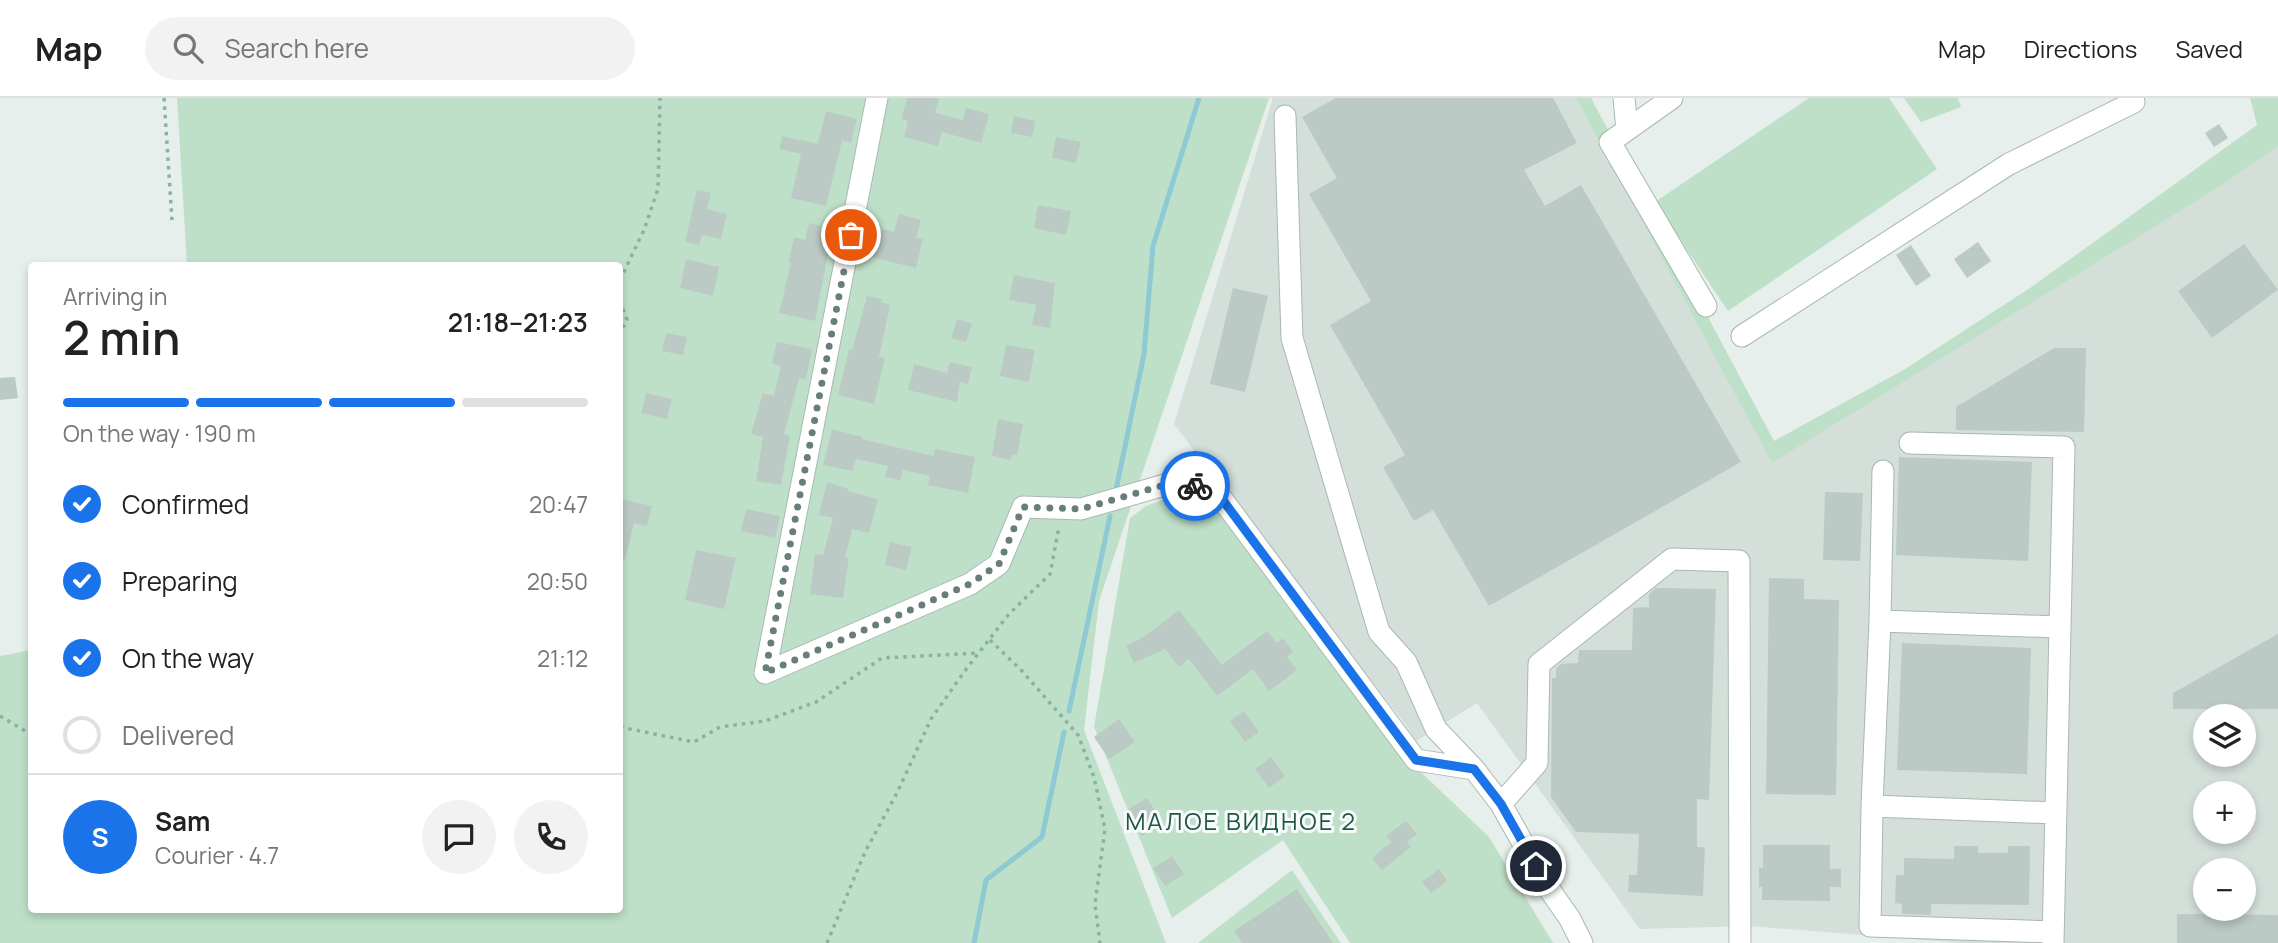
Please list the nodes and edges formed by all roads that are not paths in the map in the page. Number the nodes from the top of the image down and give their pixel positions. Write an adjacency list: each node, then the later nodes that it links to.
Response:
1 (877, 98): 13 (street)
2 (1625, 98): 6 (street)
3 (1672, 98): 6 (street)
4 (2133, 98): 8 (street)
5 (1285, 116): 13 (street)
6 (1627, 130): 7 (street)
7 (1706, 306)
8 (1742, 336)
9 (1910, 443): 12 (street)
10 (1883, 471): 11 (street)
11 (1880, 621): 12 (street); 15 (street)
12 (2060, 627): 16 (street)
13 (1474, 769): 14 (street)
14 (1501, 804): 18 (street); 19 (street)
15 (1872, 806): 16 (street); 17 (street)
16 (2056, 813): 17 (street)
17 (2053, 938)
18 (1582, 943)
19 (1740, 943)

